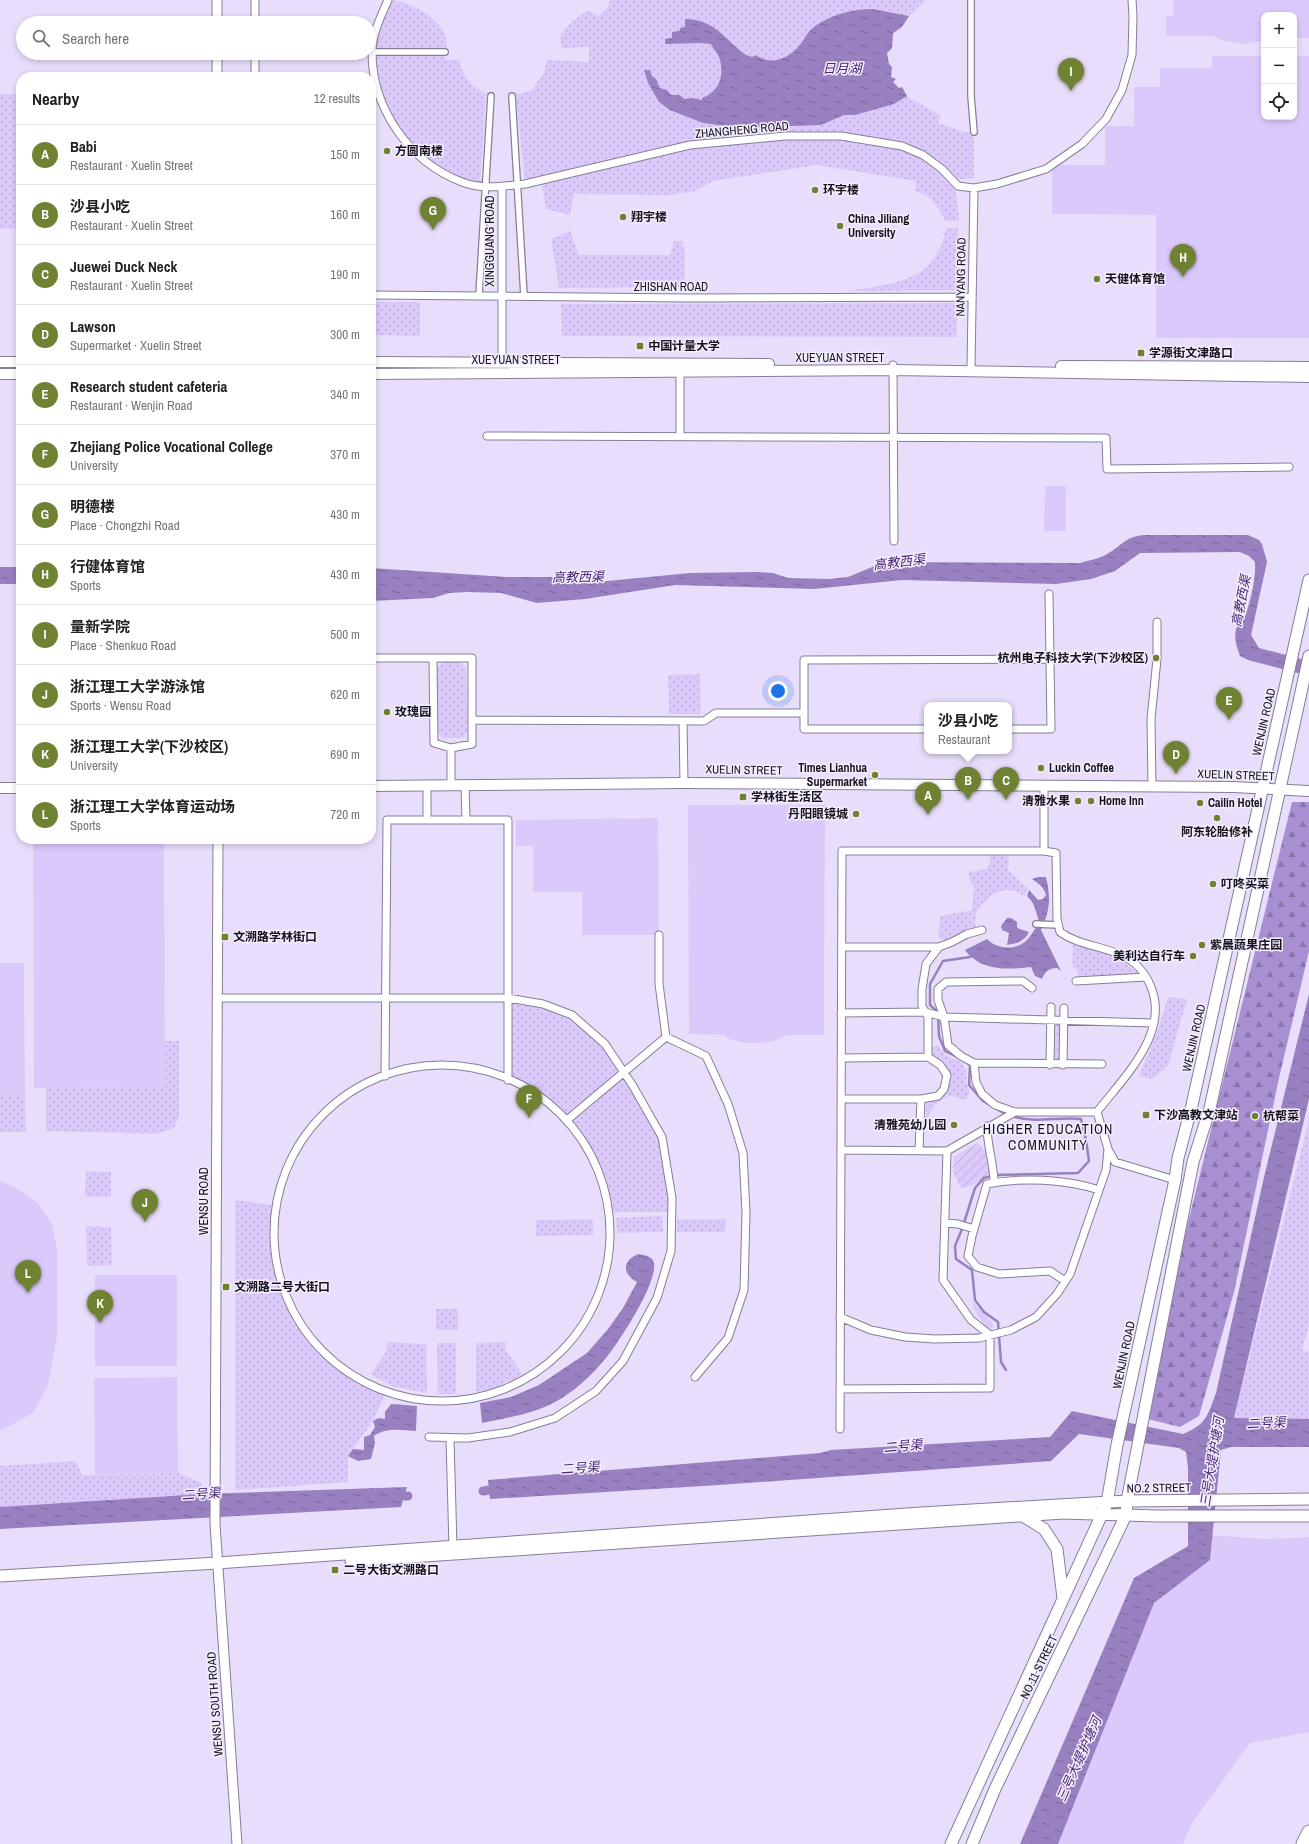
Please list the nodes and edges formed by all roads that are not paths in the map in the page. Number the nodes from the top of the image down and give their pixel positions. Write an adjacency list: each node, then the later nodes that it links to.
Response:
1 (217, 0): 6 (street)
2 (255, 0): 7 (street)
3 (388, 0): 8 (street, ZHANGHENG ROAD)
4 (971, 0): 20 (street)
5 (1132, 0): 24 (street)
6 (217, 16)
7 (255, 16)
8 (376, 29)
9 (376, 52): 10 (street)
10 (445, 52)
11 (217, 60): 14 (street)
12 (255, 60): 15 (street)
13 (371, 60): 16 (street, ZHANGHENG ROAD)
14 (217, 72)
15 (255, 72)
16 (373, 72)
17 (376, 87): 22 (street, ZHANGHENG ROAD)
18 (491, 96): 22 (street)
19 (512, 96): 21 (street)
20 (974, 132)
21 (518, 185): 23 (street, ZHANGHENG ROAD); 24 (street, ZHANGHENG ROAD); 28 (street)
22 (486, 186): 23 (street, ZHANGHENG ROAD); 26 (street)
23 (502, 187): 27 (street, XINGGUANG ROAD)
24 (974, 188): 29 (street, NANYANG ROAD)
25 (376, 295): 26 (street, ZHISHAN ROAD)
26 (479, 295): 27 (street, ZHISHAN ROAD)
27 (501, 296): 28 (street, ZHISHAN ROAD); 33 (street, XINGGUANG ROAD)
28 (524, 296): 29 (street, ZHISHAN ROAD)
29 (972, 297): 34 (street, NANYANG ROAD)
30 (0, 362): 31 (main road)
31 (16, 362)
32 (376, 362): 33 (main road, XUEYUAN STREET)
33 (502, 362): 36 (main road, XUEYUAN STREET)
34 (971, 366): 35 (main road, XUEYUAN STREET); 37 (main road, XUEYUAN STREET)
35 (1309, 367)
36 (680, 368): 37 (main road, XUEYUAN STREET); 40 (main road, XUEYUAN STREET); 43 (street)
37 (893, 368): 41 (main road, XUEYUAN STREET); 44 (street)
38 (0, 374): 39 (main road)
39 (16, 374)
40 (376, 374)
41 (1309, 377)
42 (487, 436): 43 (street)
43 (680, 436): 44 (street)
44 (893, 437): 45 (street); 46 (street)
45 (1289, 467)
46 (894, 541)
47 (1309, 580): 69 (main road, WENJIN ROAD)
48 (1049, 594): 53 (street)
49 (1158, 622): 66 (street)
50 (1309, 656): 70 (main road)
51 (376, 658): 52 (street)
52 (433, 658): 55 (street); 59 (street)
53 (1050, 659): 54 (street); 58 (street)
54 (804, 713): 56 (street); 57 (street)
55 (472, 720): 56 (street); 59 (street)
56 (683, 721): 60 (street)
57 (924, 729)
58 (1012, 729)
59 (451, 748): 64 (street)
60 (684, 782): 61 (main road, XUELIN STREET); 65 (main road, XUELIN STREET)
61 (465, 785): 64 (main road, XUELIN STREET); 73 (street)
62 (376, 786): 63 (main road, XUELIN STREET)
63 (427, 786): 64 (main road, XUELIN STREET); 72 (street)
64 (451, 786)
65 (1044, 786): 66 (main road, XUELIN STREET); 75 (street)
66 (1152, 787): 69 (main road, XUELIN STREET)
67 (0, 788): 68 (main road)
68 (16, 788)
69 (1262, 788): 70 (main road, XUELIN STREET); 116 (main road, WENJIN ROAD)
70 (1279, 790): 71 (main road, XUELIN STREET); 130 (main road)
71 (1309, 791)
72 (427, 820): 73 (street); 86 (street)
73 (466, 820): 87 (street)
74 (218, 844): 85 (street, WENSU ROAD)
75 (1044, 851): 77 (street); 80 (street)
76 (1036, 924): 77 (street)
77 (1058, 925): 82 (street)
78 (982, 930): 81 (street)
79 (659, 935): 96 (street)
80 (842, 946): 81 (street); 91 (street)
81 (939, 947): 90 (street)
82 (1146, 976): 83 (street); 95 (street)
83 (1076, 981)
84 (1032, 988): 92 (street)
85 (218, 998): 86 (street); 136 (street, WENSU ROAD)
86 (385, 998): 87 (street); 104 (street)
87 (508, 998): 103 (street); 105 (street)
88 (1051, 1006): 93 (street)
89 (1064, 1008): 94 (street)
90 (925, 1012): 91 (street); 92 (street); 97 (street)
91 (841, 1013): 98 (street)
92 (944, 1017): 93 (street); 99 (street)
93 (1051, 1020): 94 (street); 101 (street)
94 (1064, 1020): 95 (street); 102 (street)
95 (1154, 1023): 109 (street)
96 (666, 1037): 103 (street); 124 (street)
97 (928, 1057): 98 (street); 107 (street)
98 (841, 1058): 106 (street)
99 (974, 1063): 101 (street); 108 (street)
100 (1102, 1064): 102 (street)
101 (1050, 1065): 102 (street)
102 (1063, 1065)
103 (624, 1072): 110 (street); 128 (street)
104 (385, 1076): 105 (street); 110 (street)
105 (508, 1080): 110 (street)
106 (842, 1099): 107 (street); 113 (street)
107 (921, 1099): 114 (street)
108 (1015, 1112): 109 (street); 111 (street)
109 (1097, 1112): 112 (street)
110 (567, 1120)
111 (987, 1126): 115 (street); 117 (street)
112 (1108, 1149): 116 (street); 118 (street)
113 (841, 1150): 114 (street); 122 (street)
114 (919, 1150): 115 (street)
115 (947, 1150): 119 (street)
116 (1175, 1180): 131 (main road, WENJIN ROAD)
117 (994, 1182): 118 (street); 120 (street)
118 (1099, 1190): 121 (street)
119 (945, 1223): 120 (street); 123 (street)
120 (972, 1228): 121 (street)
121 (1065, 1281): 123 (street)
122 (840, 1317): 123 (street); 125 (street)
123 (992, 1335): 125 (street)
124 (695, 1377)
125 (840, 1389): 126 (street)
126 (840, 1429)
127 (429, 1437): 128 (street)
128 (450, 1439): 135 (street)
129 (1309, 1499): 130 (main road, NO.2 STREET)
130 (1127, 1500): 131 (main road, NO.2 STREET); 132 (main road, NO.11 STREET)
131 (1104, 1508): 132 (main road); 133 (main road); 135 (main road); 139 (main road, NO.11 STREET)
132 (1126, 1515): 134 (main road); 143 (main road, NO.11 STREET)
133 (1022, 1516): 136 (main road); 139 (main road)
134 (1309, 1516)
135 (452, 1547): 136 (main road)
136 (217, 1566): 137 (main road); 138 (main road); 141 (street, WENSU SOUTH ROAD)
137 (0, 1576)
138 (0, 1582)
139 (1063, 1599): 142 (main road, NO.11 STREET)
140 (1309, 1832): 144 (highway)
141 (237, 1844)
142 (951, 1844)
143 (972, 1844)
144 (1303, 1844)

